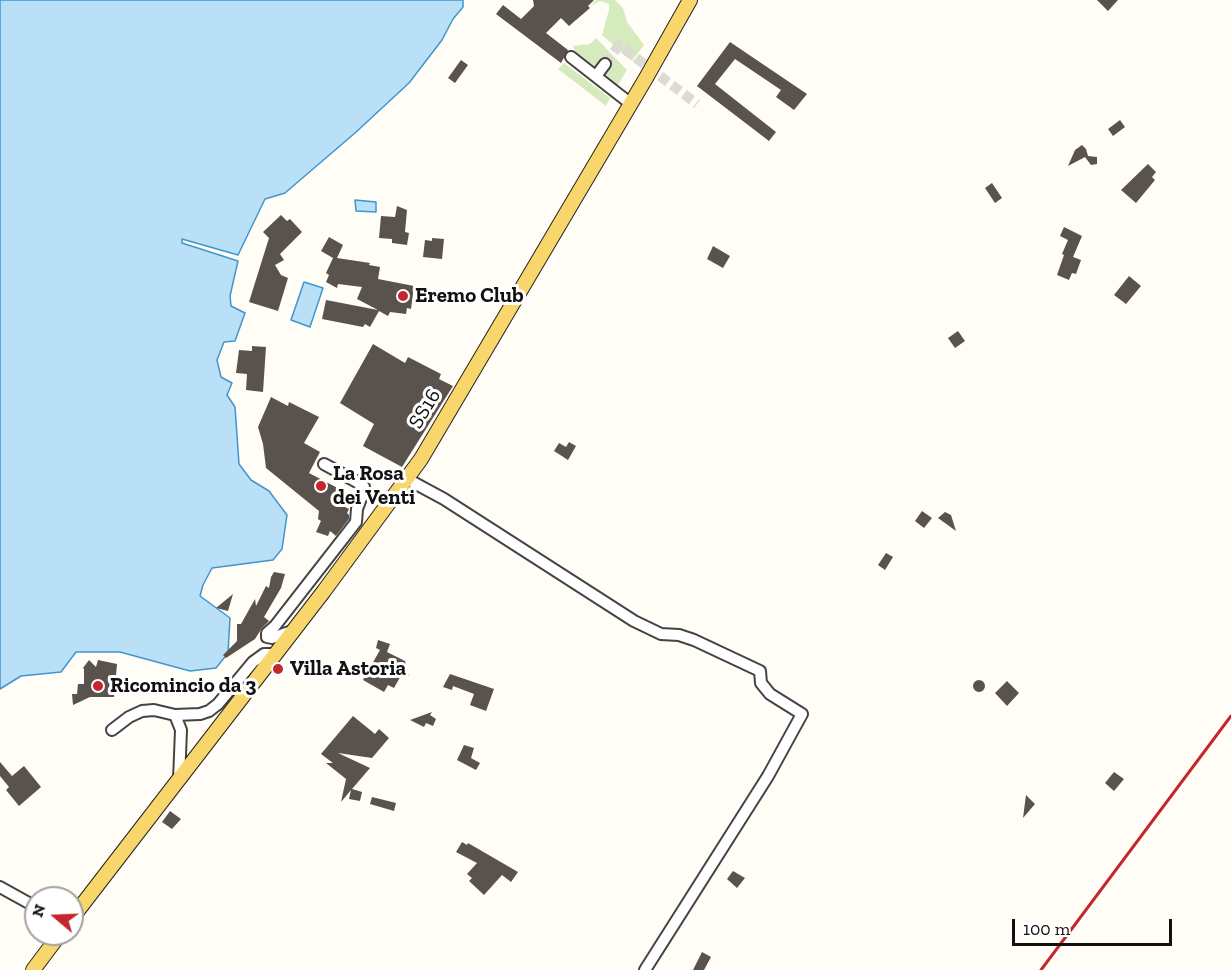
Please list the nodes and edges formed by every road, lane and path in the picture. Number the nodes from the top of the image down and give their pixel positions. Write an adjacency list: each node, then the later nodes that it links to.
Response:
1 (690, 0): 5 (main road, SS16)
2 (571, 57): 4 (street)
3 (605, 64): 4 (street)
4 (596, 76): 5 (street)
5 (631, 104): 7 (main road, SS16)
6 (324, 464): 8 (street)
7 (407, 479): 8 (main road, SS16); 18 (street)
8 (292, 631): 9 (main road, SS16)
9 (275, 654): 10 (street); 12 (main road, SS16)
10 (175, 715): 11 (street); 12 (street)
11 (112, 730)
12 (178, 780): 15 (main road, SS16)
13 (0, 887): 14 (street)
14 (24, 900)
15 (84, 903)
16 (51, 946): 17 (main road)
17 (33, 970)
18 (645, 970)

